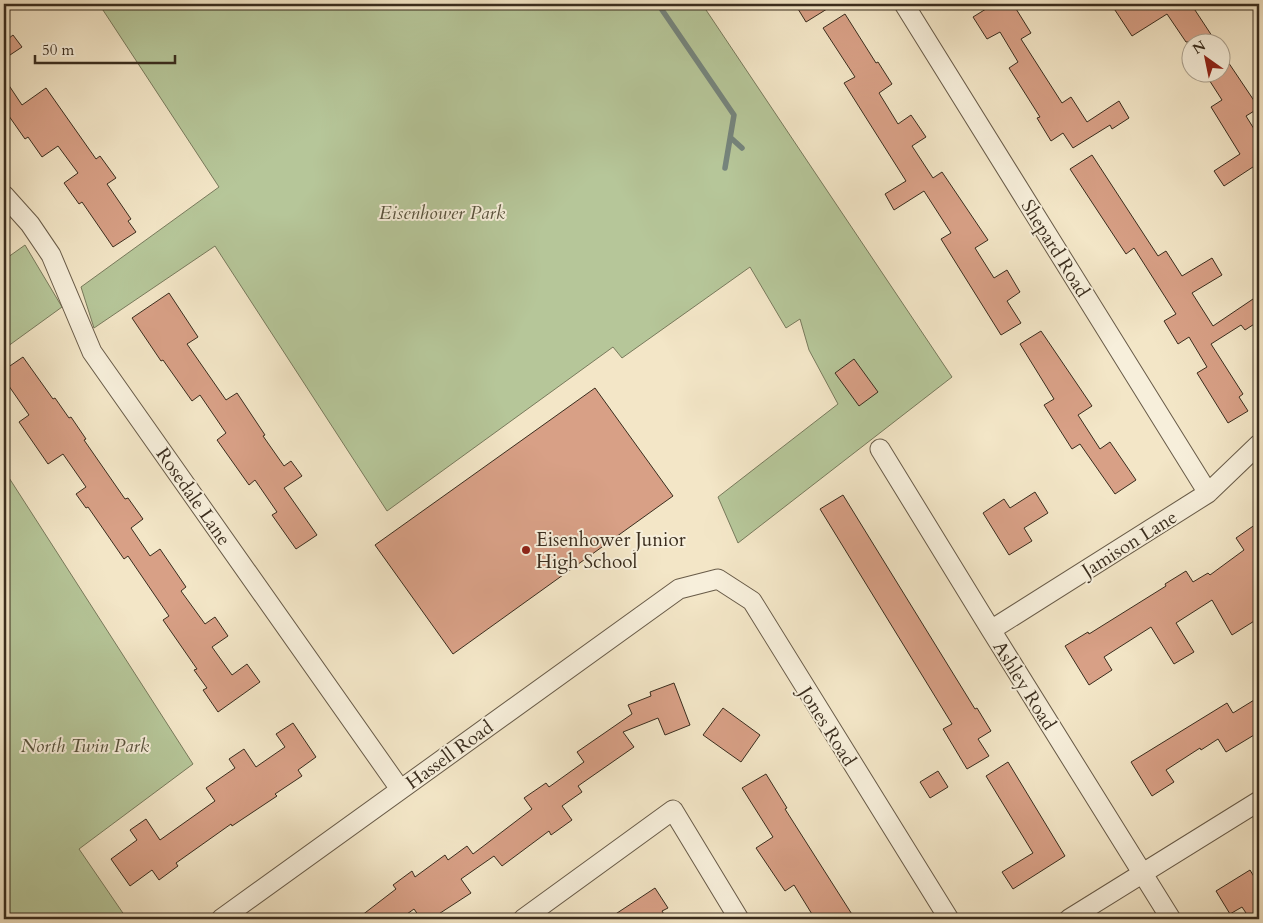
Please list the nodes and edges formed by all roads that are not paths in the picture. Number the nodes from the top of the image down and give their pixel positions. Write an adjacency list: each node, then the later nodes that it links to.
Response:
1 (904, 4): 5 (street, Shepard Road)
2 (4, 196): 8 (street, Rosedale Lane)
3 (1259, 444): 5 (street, Jamison Lane)
4 (880, 449): 7 (street, Ashley Road)
5 (1208, 493): 7 (street, Jamison Lane)
6 (679, 589): 8 (street, Hassell Road); 14 (street, Jones Road)
7 (990, 630): 10 (street, Ashley Road)
8 (400, 789): 11 (street, Hassell Road)
9 (1259, 801): 10 (street)
10 (1142, 873): 15 (street); 16 (street, Ashley Road)
11 (221, 919)
12 (522, 919): 13 (street)
13 (740, 919)
14 (949, 919)
15 (1069, 919)
16 (1171, 919)

